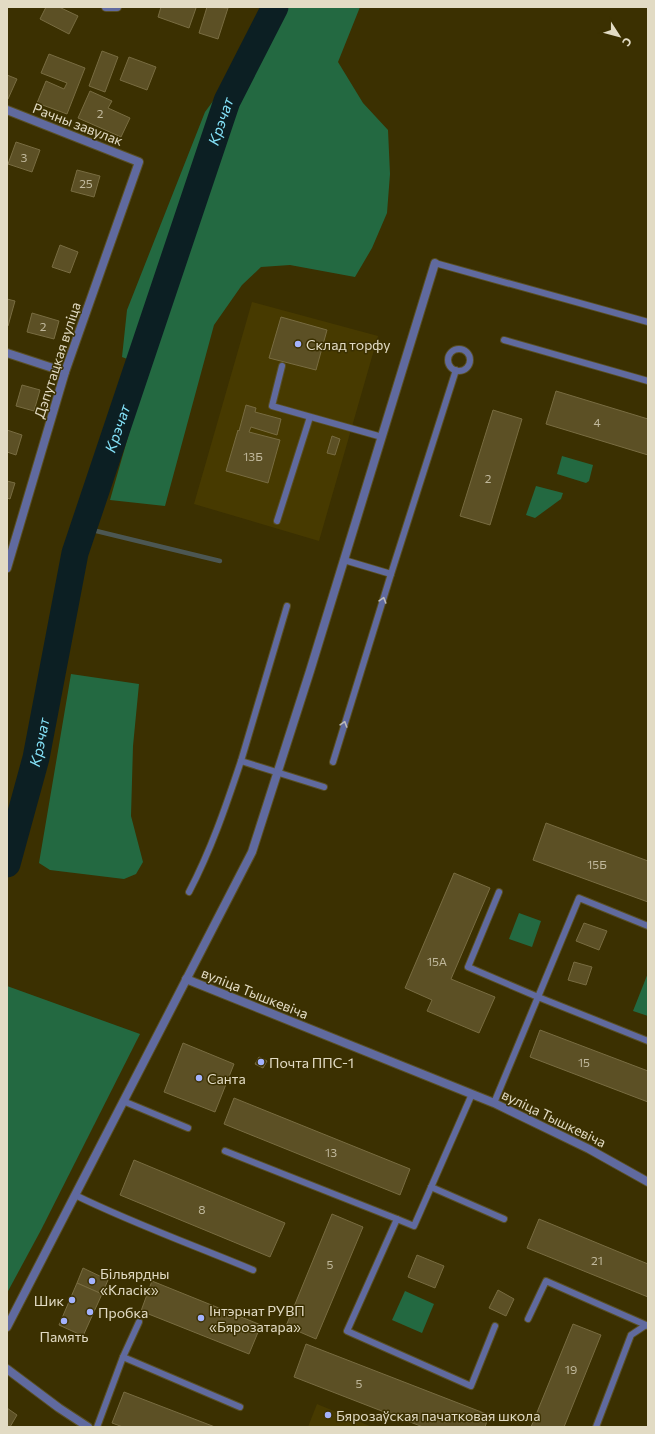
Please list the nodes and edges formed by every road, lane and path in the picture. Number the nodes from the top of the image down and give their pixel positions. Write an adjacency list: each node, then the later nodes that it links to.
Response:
1 (106, 7): 2 (street)
2 (117, 7)
3 (7, 110): 4 (street, Рачны завулак)
4 (139, 162): 11 (street, Дэпутацкая вуліца)
5 (435, 263): 6 (lane); 14 (street)
6 (648, 322)
7 (504, 340): 12 (lane)
8 (7, 353): 11 (street)
9 (282, 366): 13 (lane)
10 (456, 370): 18 (lane)
11 (65, 372): 17 (street, Дэпутацкая вуліца)
12 (648, 381)
13 (310, 417): 14 (lane); 15 (lane)
14 (382, 438): 16 (street)
15 (277, 520)
16 (344, 560): 18 (lane); 22 (street)
17 (7, 568)
18 (391, 574): 21 (lane, one-way to 18)
19 (287, 606): 20 (lane)
20 (241, 761): 22 (lane); 24 (lane)
21 (333, 762)
22 (278, 772): 23 (lane); 27 (street)
23 (324, 787)
24 (189, 892)
25 (499, 892): 28 (lane)
26 (648, 926): 28 (lane)
27 (186, 979): 30 (street, вуліца Тышкевіча); 31 (street, вуліца Тышкевіча)
28 (538, 997): 29 (lane); 32 (lane)
29 (648, 1041)
30 (472, 1094): 32 (street, вуліца Тышкевіча); 36 (lane)
31 (123, 1102): 33 (lane); 37 (street, вуліца Тышкевіча)
32 (494, 1103): 35 (street, вуліца Тышкевіча)
33 (188, 1128)
34 (224, 1151): 38 (lane)
35 (648, 1182)
36 (431, 1187): 38 (lane); 39 (lane)
37 (75, 1195): 40 (lane); 45 (street, вуліца Тышкевіча)
38 (396, 1219): 43 (lane)
39 (504, 1219)
40 (252, 1270)
41 (528, 1319): 44 (lane)
42 (139, 1322): 46 (lane)
43 (496, 1326)
44 (647, 1326): 51 (lane)
45 (7, 1327)
46 (123, 1357): 48 (lane); 50 (lane)
47 (7, 1369): 49 (street)
48 (240, 1407)
49 (88, 1427)
50 (97, 1427)
51 (596, 1427)

